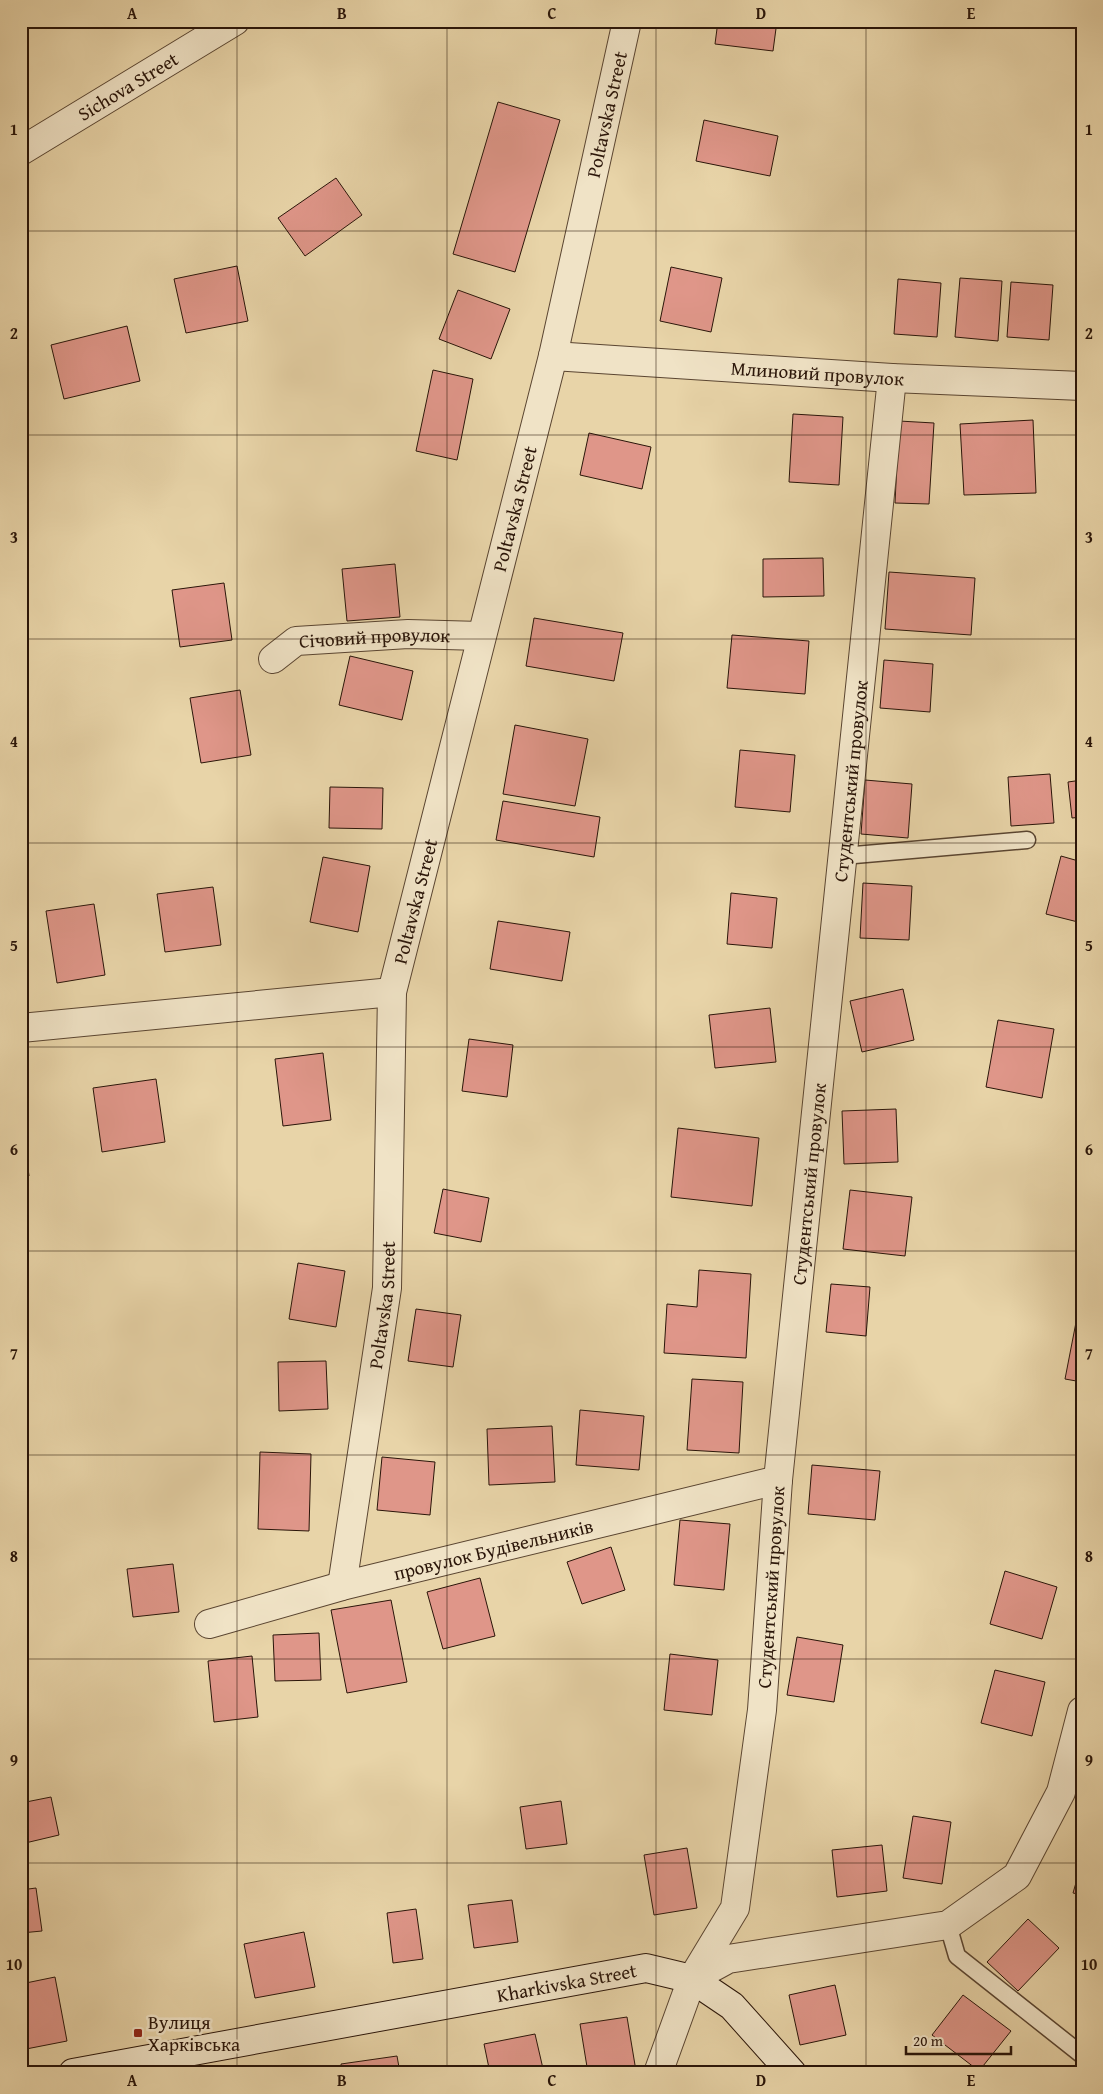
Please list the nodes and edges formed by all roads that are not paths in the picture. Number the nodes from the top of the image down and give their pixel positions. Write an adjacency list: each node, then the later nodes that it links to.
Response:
1 (235, 21): 3 (street, Sichova Street)
2 (627, 21): 4 (street, Poltavska Street)
3 (21, 151)
4 (553, 356): 5 (street, Млиновий провулок); 7 (street, Poltavska Street)
5 (892, 378): 6 (street, Млиновий провулок); 10 (street, Студентський провулок)
6 (1082, 386)
7 (481, 636): 8 (street, Січовий провулок); 11 (street, Poltavska Street)
8 (273, 659)
9 (1027, 840): 10 (lane)
10 (842, 856): 13 (street, Студентський провулок)
11 (392, 992): 12 (street); 14 (street, Poltavska Street)
12 (21, 1028)
13 (778, 1480): 14 (street, провулок Будівельників); 18 (street, Студентський провулок)
14 (342, 1586): 15 (street, провулок Будівельників)
15 (209, 1624)
16 (1082, 1711): 17 (street)
17 (948, 1925): 18 (street); 19 (lane)
18 (692, 1979): 20 (street, Kharkivska Street); 21 (street, Студентський провулок); 22 (street)
19 (1082, 2055)
20 (73, 2073)
21 (658, 2073)
22 (792, 2073)

